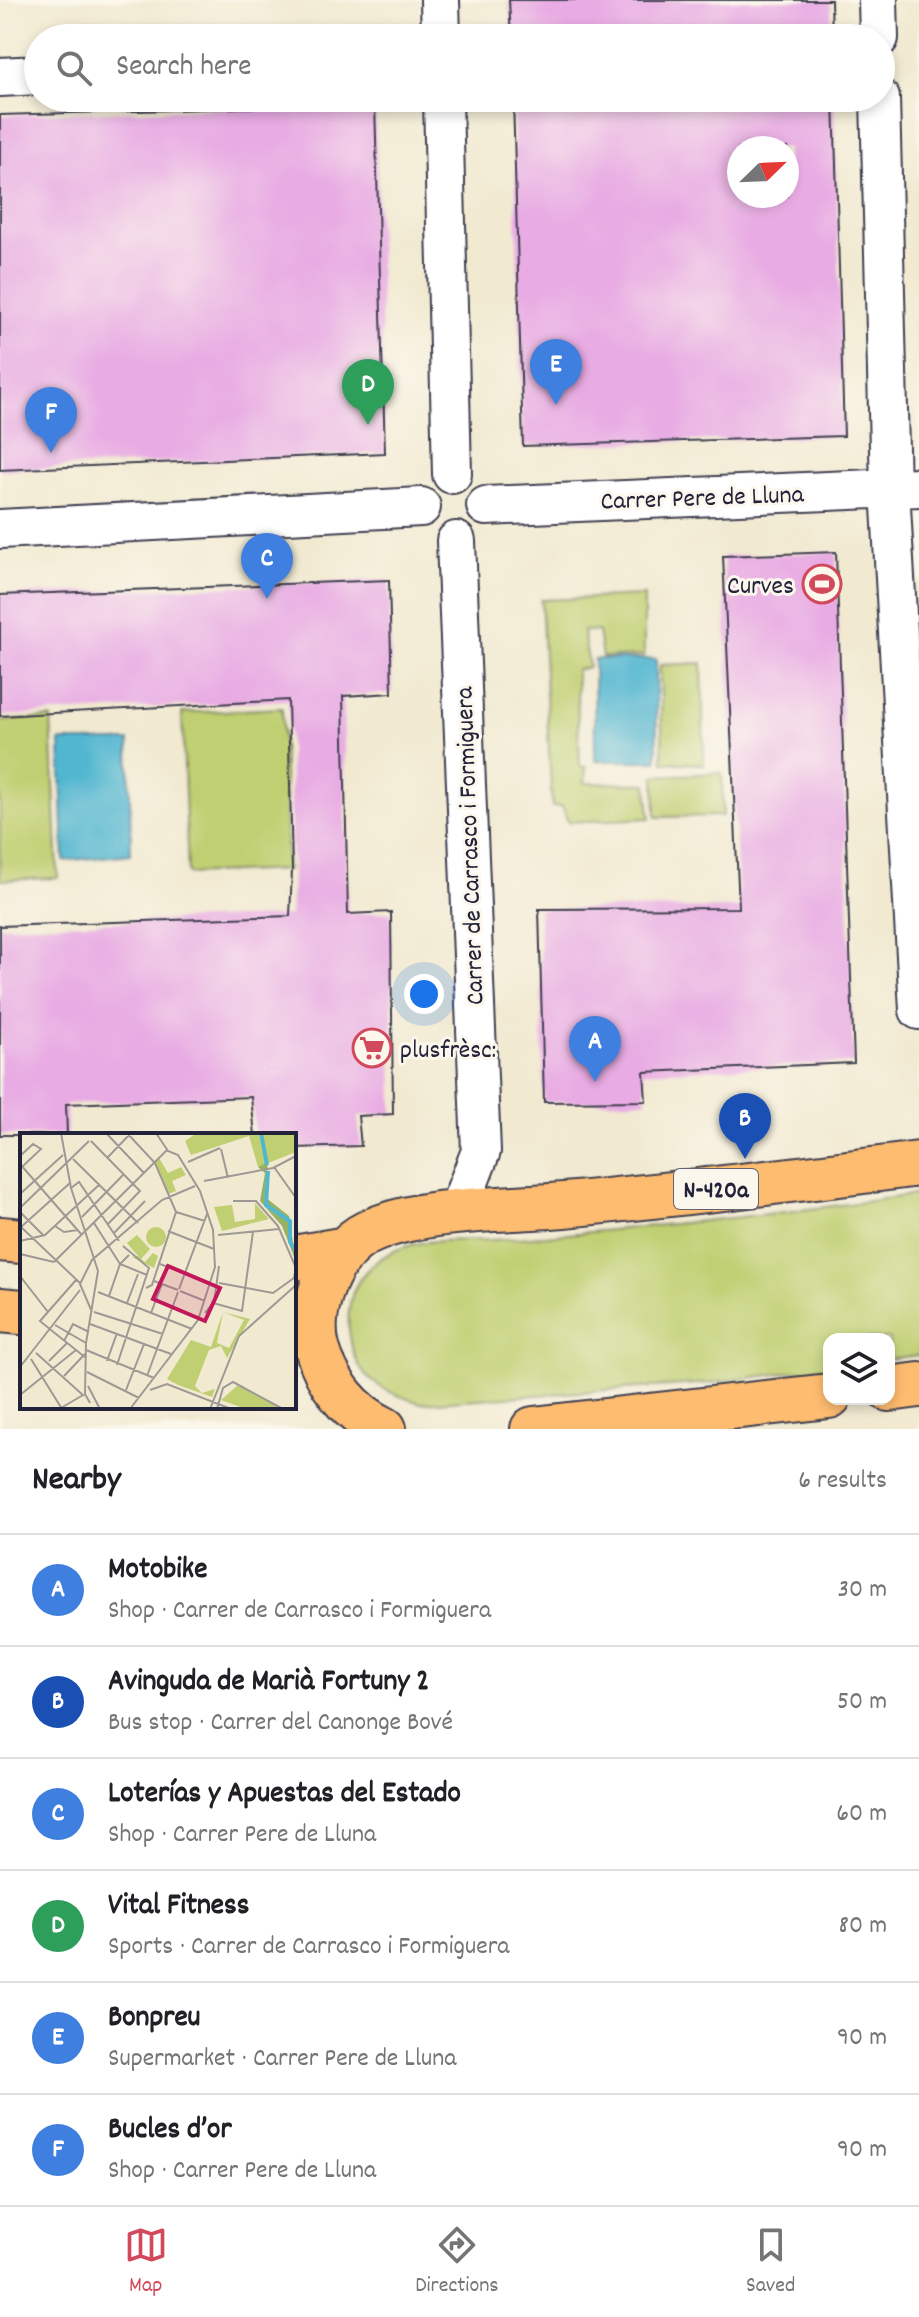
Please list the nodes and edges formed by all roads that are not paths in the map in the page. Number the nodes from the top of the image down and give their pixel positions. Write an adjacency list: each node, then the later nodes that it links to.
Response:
1 (440, 0): 3 (street)
2 (878, 0): 4 (street)
3 (441, 24)
4 (879, 24)
5 (24, 76): 6 (street)
6 (0, 77)
7 (443, 112): 9 (street)
8 (881, 112): 10 (street)
9 (452, 474): 11 (street); 12 (street)
10 (904, 488): 11 (street, Carrer Pere de Lluna); 15 (street)
11 (486, 506): 14 (street)
12 (421, 507): 13 (street); 14 (street)
13 (0, 529)
14 (456, 541): 16 (street, Carrer de Carrasco i Formiguera)
15 (919, 1010)
16 (481, 1151): 18 (street, Carrer de Carrasco i Formiguera); 19 (street, Carrer de Carrasco i Formiguera)
17 (919, 1164): 18 (main road, N-420a)
18 (513, 1208): 19 (main road, N-420a)
19 (457, 1213): 22 (main road, N-420a)
20 (0, 1239): 21 (main road)
21 (20, 1241)
22 (347, 1249): 23 (main road, N-420a); 26 (main road, N-420a)
23 (296, 1258)
24 (0, 1310): 25 (main road)
25 (20, 1312)
26 (312, 1369): 30 (main road, N-420a)
27 (919, 1385): 28 (main road)
28 (895, 1388)
29 (823, 1397): 31 (main road)
30 (384, 1429)
31 (533, 1429)

